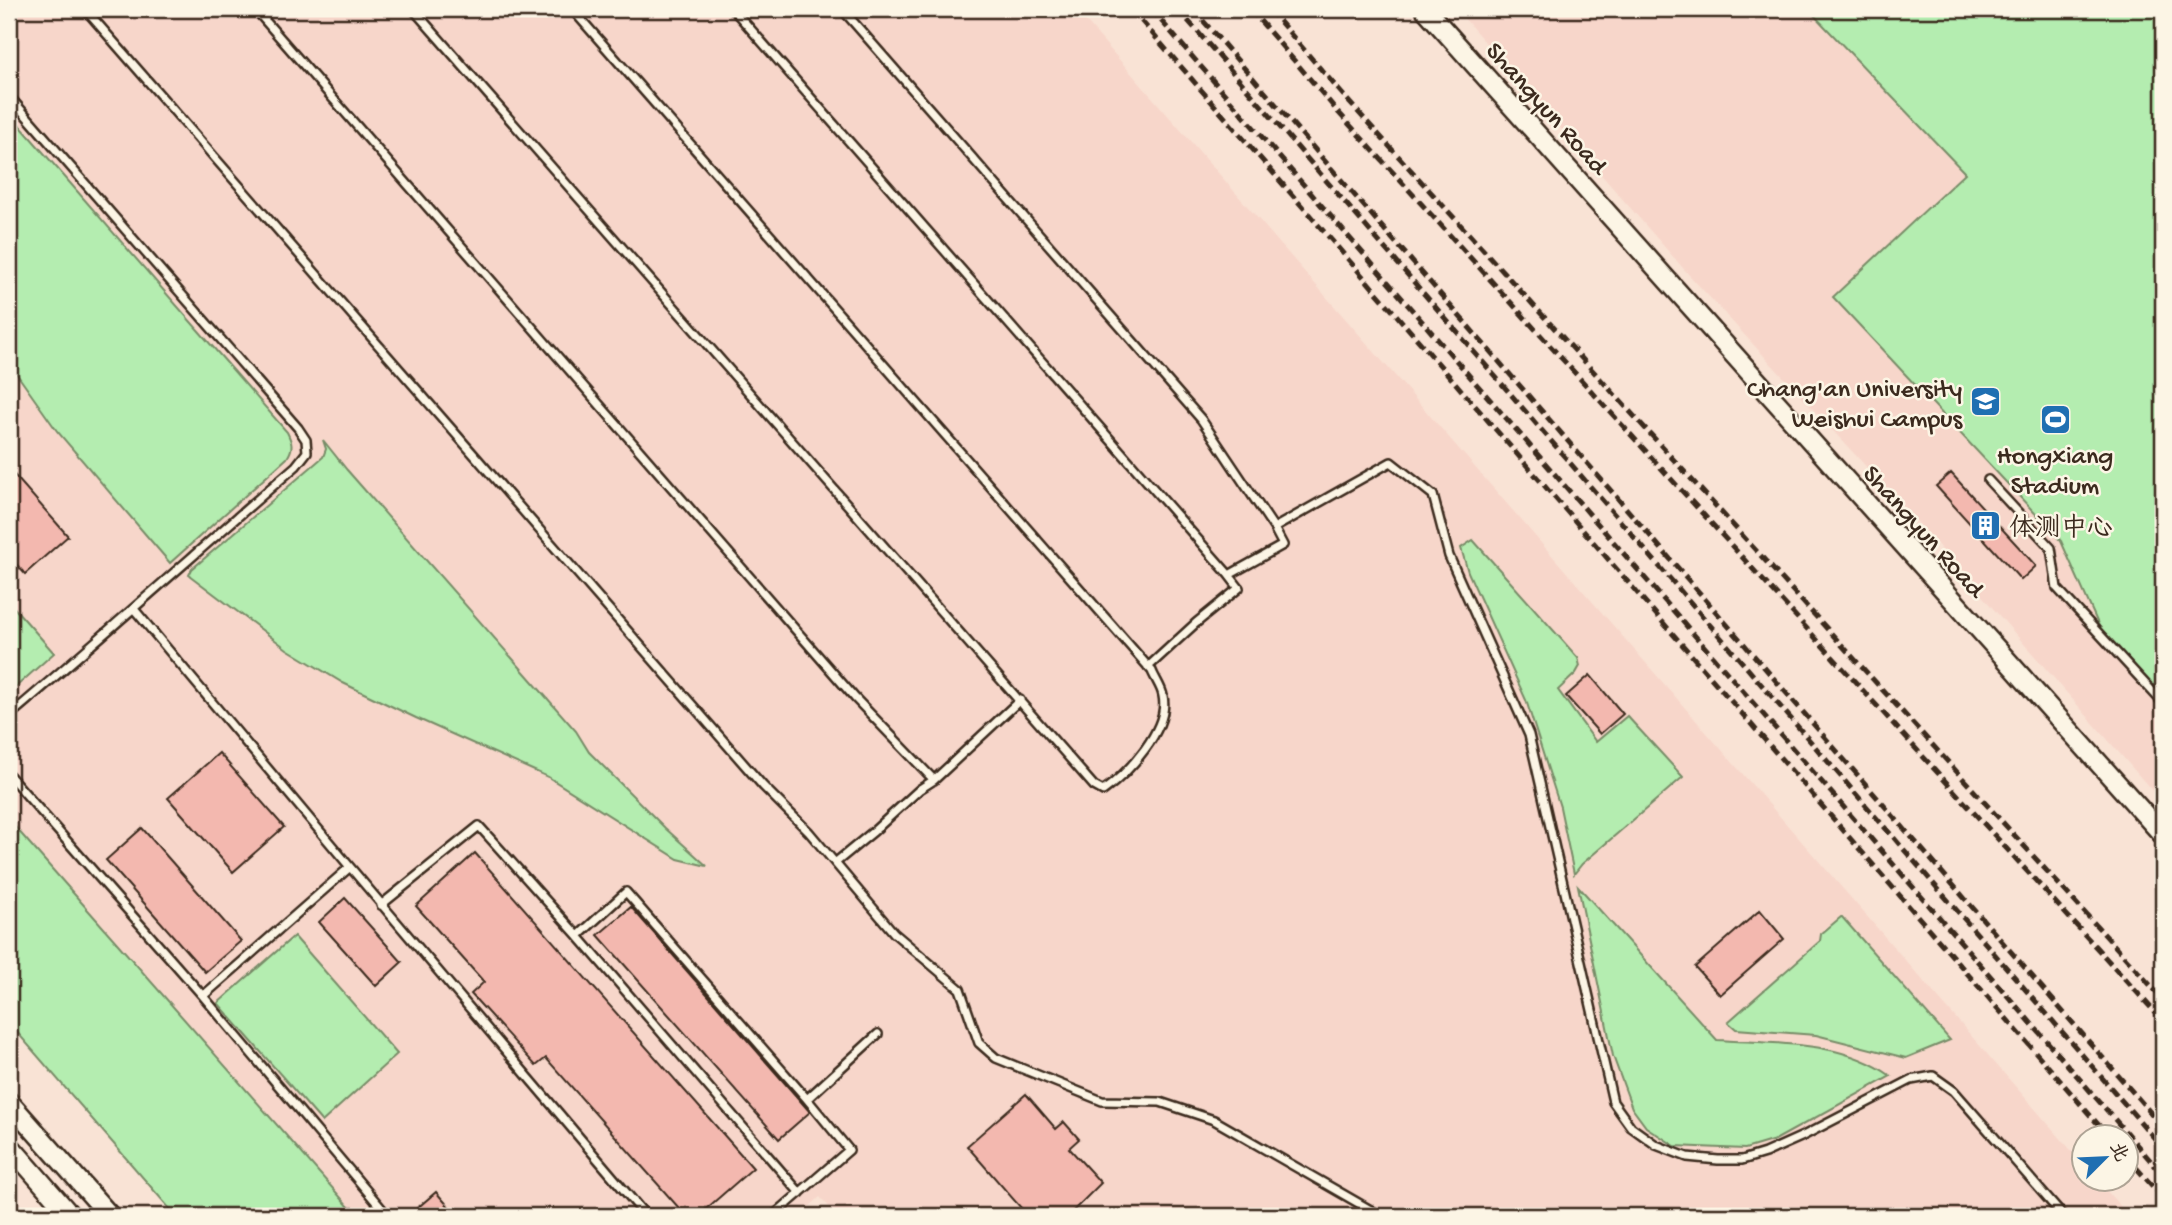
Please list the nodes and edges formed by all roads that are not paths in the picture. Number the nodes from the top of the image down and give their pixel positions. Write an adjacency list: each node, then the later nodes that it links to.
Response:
1 (85, 9): 20 (lane)
2 (255, 9): 18 (lane)
3 (413, 9): 14 (lane)
4 (572, 9): 13 (lane)
5 (733, 9): 11 (lane)
6 (842, 9): 10 (lane)
7 (1425, 9): 19 (street, Shangyun Road)
8 (9, 96): 12 (lane)
9 (1988, 480): 15 (lane)
10 (1275, 528): 11 (lane); 36 (lane)
11 (1229, 575): 13 (lane)
12 (134, 609): 16 (lane); 21 (lane)
13 (1148, 667): 14 (lane)
14 (1020, 701): 18 (lane)
15 (2163, 703)
16 (9, 716)
17 (9, 775): 24 (lane)
18 (934, 780): 20 (lane)
19 (2163, 835)
20 (835, 863): 35 (lane)
21 (350, 867): 22 (lane); 24 (lane)
22 (381, 905): 23 (lane); 33 (lane)
23 (578, 936): 26 (lane); 29 (lane)
24 (203, 996): 32 (lane)
25 (878, 1034): 26 (lane)
26 (807, 1099): 29 (lane)
27 (9, 1102): 31 (street)
28 (9, 1145): 30 (street)
29 (800, 1193): 34 (lane)
30 (71, 1216)
31 (110, 1216)
32 (388, 1216)
33 (646, 1216)
34 (773, 1216)
35 (1381, 1216)
36 (2063, 1216)

